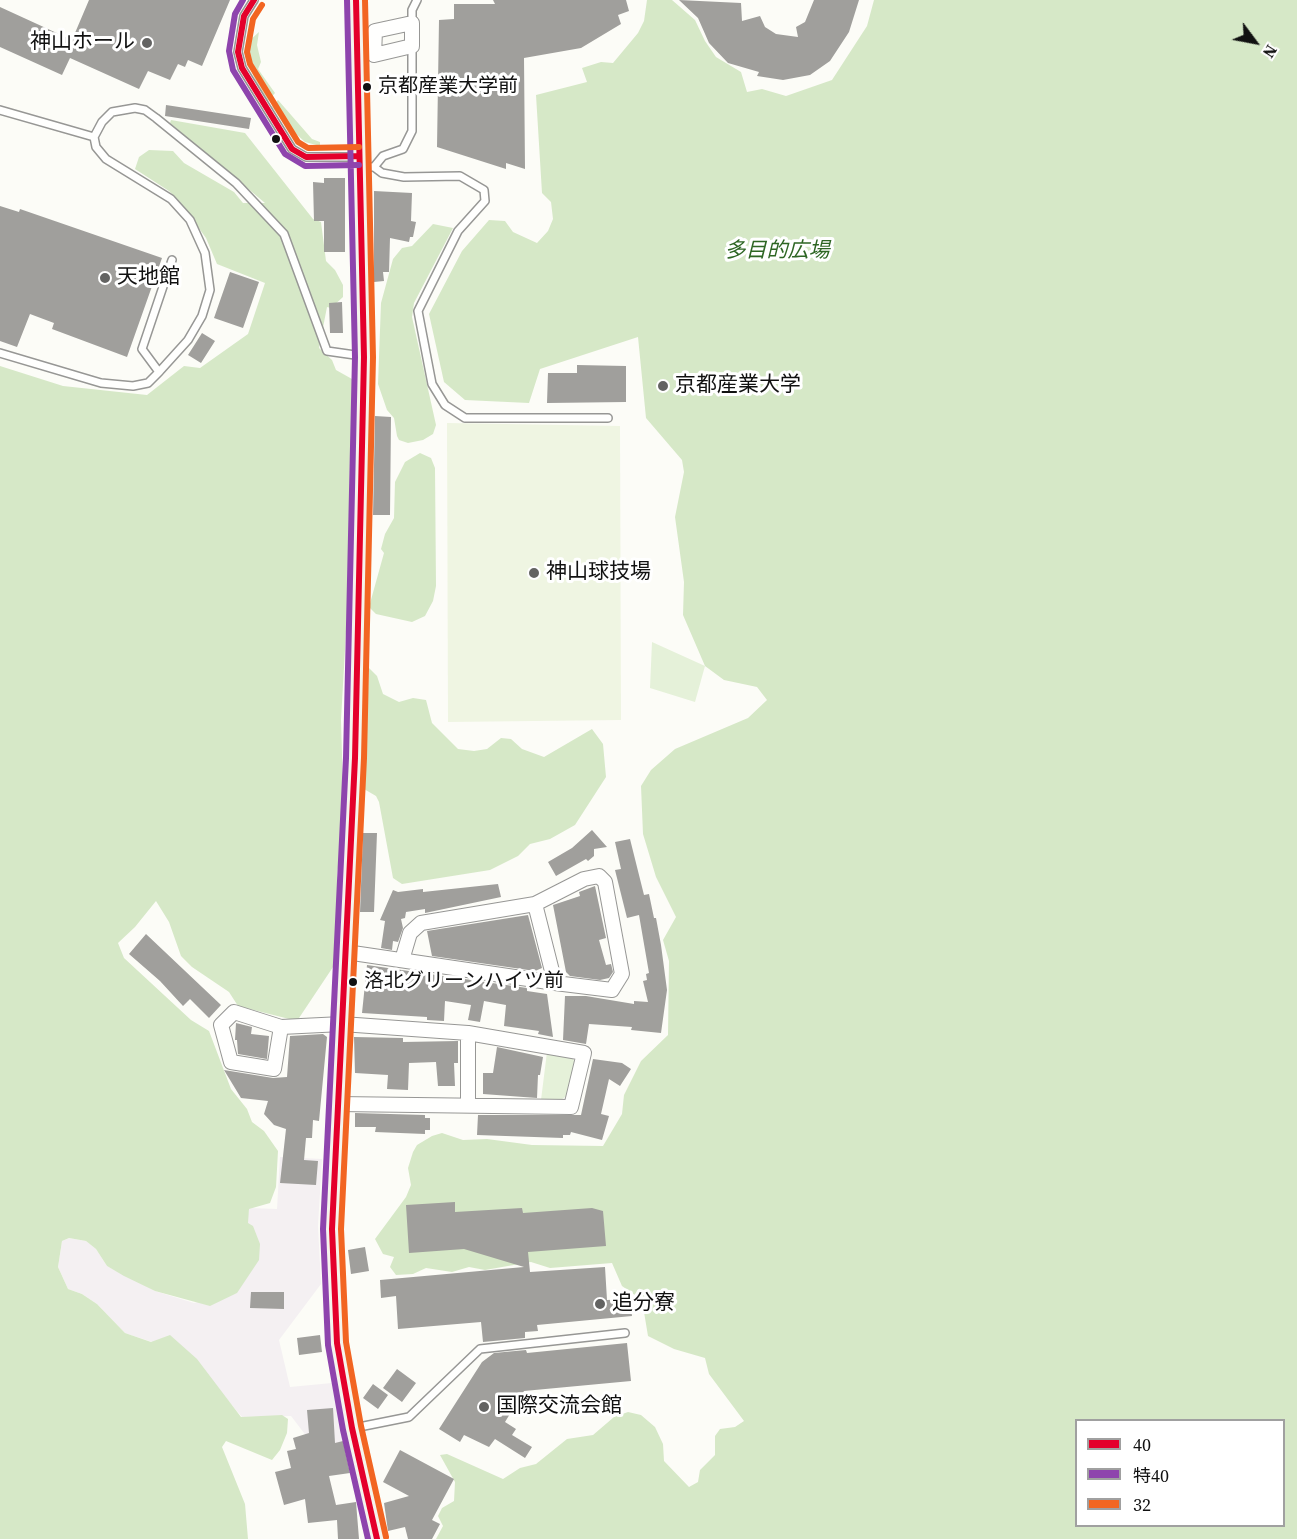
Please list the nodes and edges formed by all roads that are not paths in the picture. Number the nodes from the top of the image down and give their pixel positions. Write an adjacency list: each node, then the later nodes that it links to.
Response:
1 (254, 0): 8 (lane)
2 (356, 0): 8 (street)
3 (417, 0): 4 (lane)
4 (412, 23): 5 (street); 5 (street)
5 (412, 46): 8 (lane)
6 (0, 110): 7 (lane)
7 (94, 137): 11 (lane); 12 (lane)
8 (364, 163): 11 (street); 13 (lane)
9 (172, 260): 12 (lane)
10 (0, 353): 12 (lane)
11 (364, 357): 15 (street)
12 (159, 372)
13 (608, 417)
14 (535, 904): 16 (street); 17 (street); 17 (street)
15 (346, 952): 16 (street); 18 (street)
16 (402, 960): 17 (street)
17 (555, 983)
18 (342, 1024): 19 (street); 20 (street); 21 (street)
19 (281, 1028): 19 (street)
20 (468, 1033): 22 (street); 22 (street)
21 (338, 1104): 22 (street); 24 (street)
22 (468, 1105)
23 (625, 1333): 24 (lane)
24 (352, 1428): 25 (street)
25 (377, 1539)

